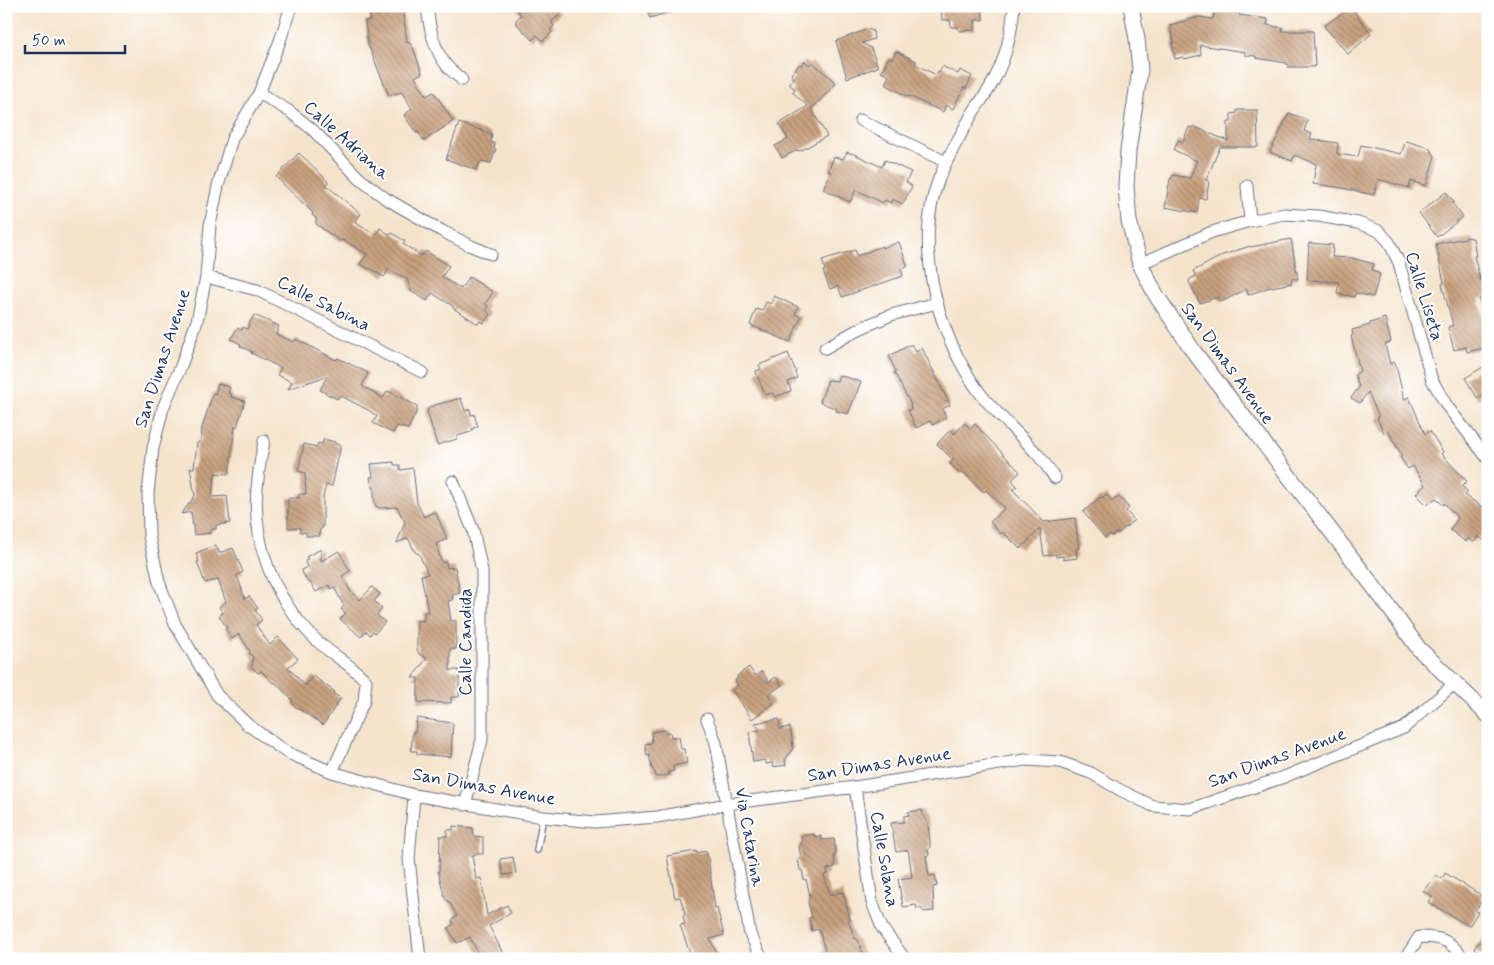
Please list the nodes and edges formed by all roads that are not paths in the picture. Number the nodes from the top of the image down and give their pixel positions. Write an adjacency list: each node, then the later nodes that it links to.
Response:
1 (291, 6): 6 (street, San Dimas Avenue)
2 (427, 6): 5 (street)
3 (1014, 6): 8 (street)
4 (1131, 6): 12 (street, San Dimas Avenue)
5 (462, 80)
6 (259, 93): 11 (street, Calle Adriana); 13 (street, San Dimas Avenue)
7 (860, 120): 8 (street)
8 (946, 162): 14 (street)
9 (1247, 186): 10 (street)
10 (1250, 221): 12 (street, Calle Liseta); 18 (street, Calle Liseta)
11 (492, 254)
12 (1140, 264): 21 (street, San Dimas Avenue)
13 (206, 277): 16 (street, Calle Sabina); 24 (street, San Dimas Avenue)
14 (937, 303): 15 (street); 19 (street)
15 (825, 348)
16 (422, 372)
17 (264, 441): 24 (street)
18 (1488, 459)
19 (1055, 478)
20 (453, 481): 28 (street, Calle Candida)
21 (1455, 683): 22 (street, San Dimas Avenue); 25 (street, San Dimas Avenue)
22 (1488, 715)
23 (707, 719): 27 (street, Via Catarina)
24 (332, 772): 26 (street, San Dimas Avenue)
25 (855, 787): 27 (street, San Dimas Avenue); 33 (street, Calle Solana)
26 (414, 795): 28 (street, San Dimas Avenue); 31 (street)
27 (727, 804): 29 (street, San Dimas Avenue); 32 (street, Via Catarina)
28 (465, 805): 29 (street, San Dimas Avenue)
29 (543, 817): 30 (lane)
30 (537, 850)
31 (420, 959)
32 (762, 959)
33 (905, 959)
34 (1405, 959): 35 (street)
35 (1464, 959)

